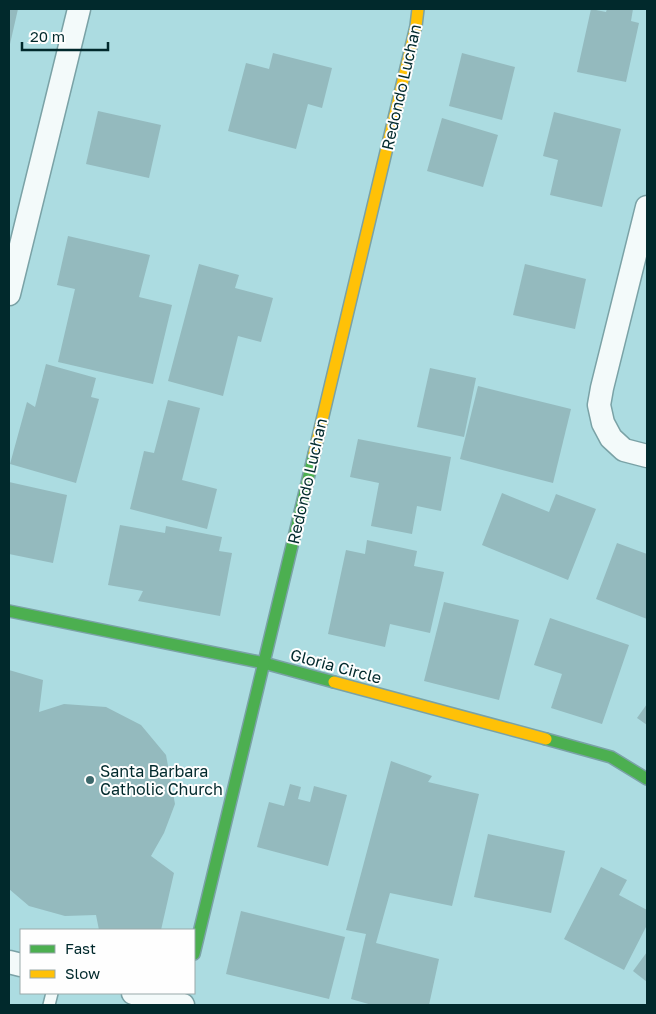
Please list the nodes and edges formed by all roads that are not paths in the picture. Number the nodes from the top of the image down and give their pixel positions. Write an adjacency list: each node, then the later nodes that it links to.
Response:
1 (79, 9): 4 (street)
2 (418, 9): 7 (street, Redondo Luchan)
3 (647, 207): 5 (street)
4 (9, 294)
5 (647, 456)
6 (9, 610): 7 (street, Gloria Circle)
7 (264, 663): 8 (street, Gloria Circle); 9 (street, Redondo Luchan)
8 (647, 779)
9 (195, 950)
10 (137, 994): 11 (street)
11 (182, 1005)

